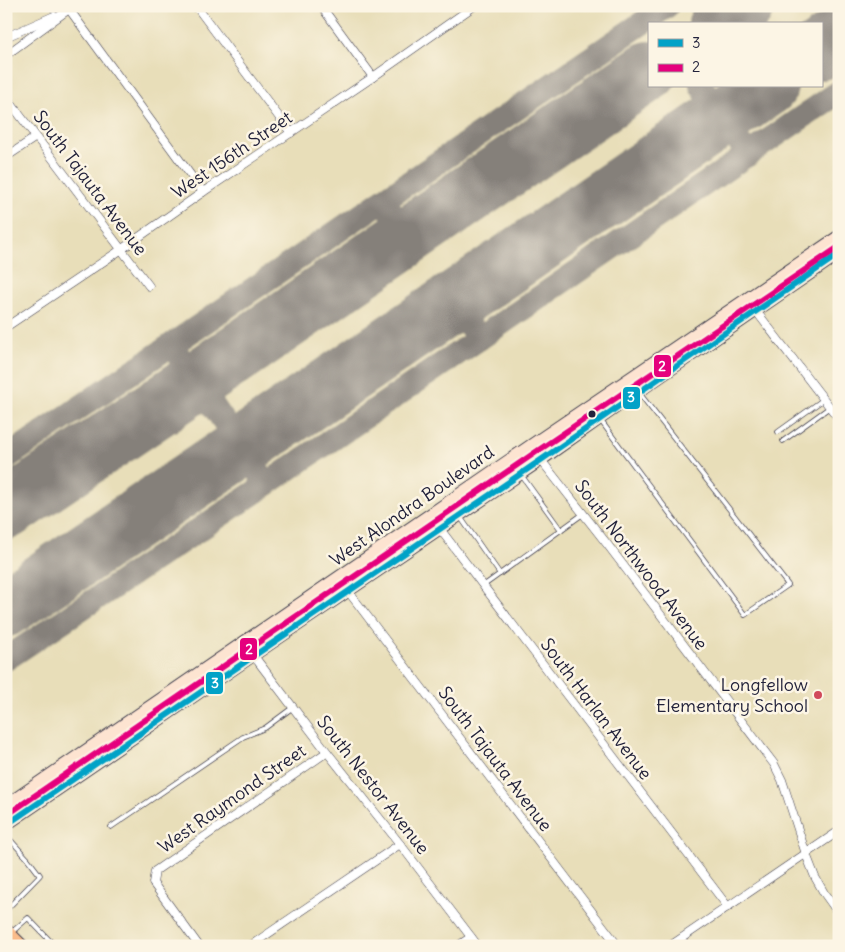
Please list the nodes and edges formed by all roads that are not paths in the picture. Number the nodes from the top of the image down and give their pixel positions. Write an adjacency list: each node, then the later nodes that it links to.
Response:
1 (196, 6): 9 (street)
2 (321, 6): 7 (street)
3 (474, 6): 7 (street, West 156th Street)
4 (71, 8): 5 (street); 6 (street); 12 (street)
5 (6, 38)
6 (6, 54)
7 (373, 77): 9 (street, West 156th Street)
8 (6, 97): 10 (street, South Tajauta Avenue)
9 (290, 133): 12 (street, West 156th Street)
10 (36, 137): 11 (street); 14 (street, South Tajauta Avenue)
11 (6, 157)
12 (203, 192): 14 (street, West 156th Street)
13 (839, 236): 17 (main road, West Alondra Boulevard)
14 (122, 249): 16 (street, South Tajauta Avenue); 19 (street, West 156th Street)
15 (839, 254): 18 (main road, West Alondra Boulevard)
16 (150, 286)
17 (750, 296): 18 (street); 27 (main road, West Alondra Boulevard)
18 (756, 311): 20 (main road, West Alondra Boulevard); 21 (street)
19 (6, 327)
20 (638, 392): 23 (main road, West Alondra Boulevard); 23 (lane)
21 (824, 399): 22 (street); 25 (lane)
22 (830, 407): 24 (street); 26 (lane)
23 (600, 419): 28 (main road, West Alondra Boulevard)
24 (839, 419)
25 (778, 432)
26 (783, 441)
27 (531, 445): 28 (street, South Northwood Avenue); 37 (main road, West Alondra Boulevard)
28 (541, 460): 29 (main road, West Alondra Boulevard); 30 (street, South Northwood Avenue)
29 (521, 474): 31 (main road, West Alondra Boulevard); 33 (lane)
30 (584, 514): 33 (lane); 47 (street, South Northwood Avenue)
31 (459, 516): 32 (main road, West Alondra Boulevard); 34 (lane)
32 (440, 529): 35 (street, South Harlan Avenue); 36 (main road, West Alondra Boulevard)
33 (561, 530): 34 (lane)
34 (500, 574): 35 (lane)
35 (483, 586): 48 (street, South Harlan Avenue)
36 (348, 591): 38 (main road, West Alondra Boulevard); 59 (street, South Tajauta Avenue)
37 (244, 643): 38 (street, South Nestor Avenue); 41 (main road, West Alondra Boulevard)
38 (254, 655): 39 (street, South Nestor Avenue); 42 (main road, West Alondra Boulevard)
39 (293, 707): 40 (street, South Nestor Avenue); 43 (lane)
40 (327, 752): 46 (street, South Nestor Avenue); 55 (street, West Raymond Street)
41 (6, 805)
42 (6, 825)
43 (111, 828)
44 (839, 831): 47 (street)
45 (7, 838): 49 (lane)
46 (400, 844): 52 (street, South Nestor Avenue); 56 (street)
47 (806, 854): 48 (street); 50 (street, South Northwood Avenue)
48 (728, 907): 60 (street)
49 (6, 909)
50 (839, 914)
51 (8, 932): 53 (main road); 54 (lane)
52 (471, 936): 57 (street); 58 (street, South Nestor Avenue)
53 (22, 946)
54 (55, 946)
55 (199, 946)
56 (250, 946)
57 (458, 946)
58 (478, 946)
59 (618, 946)
60 (670, 946)

